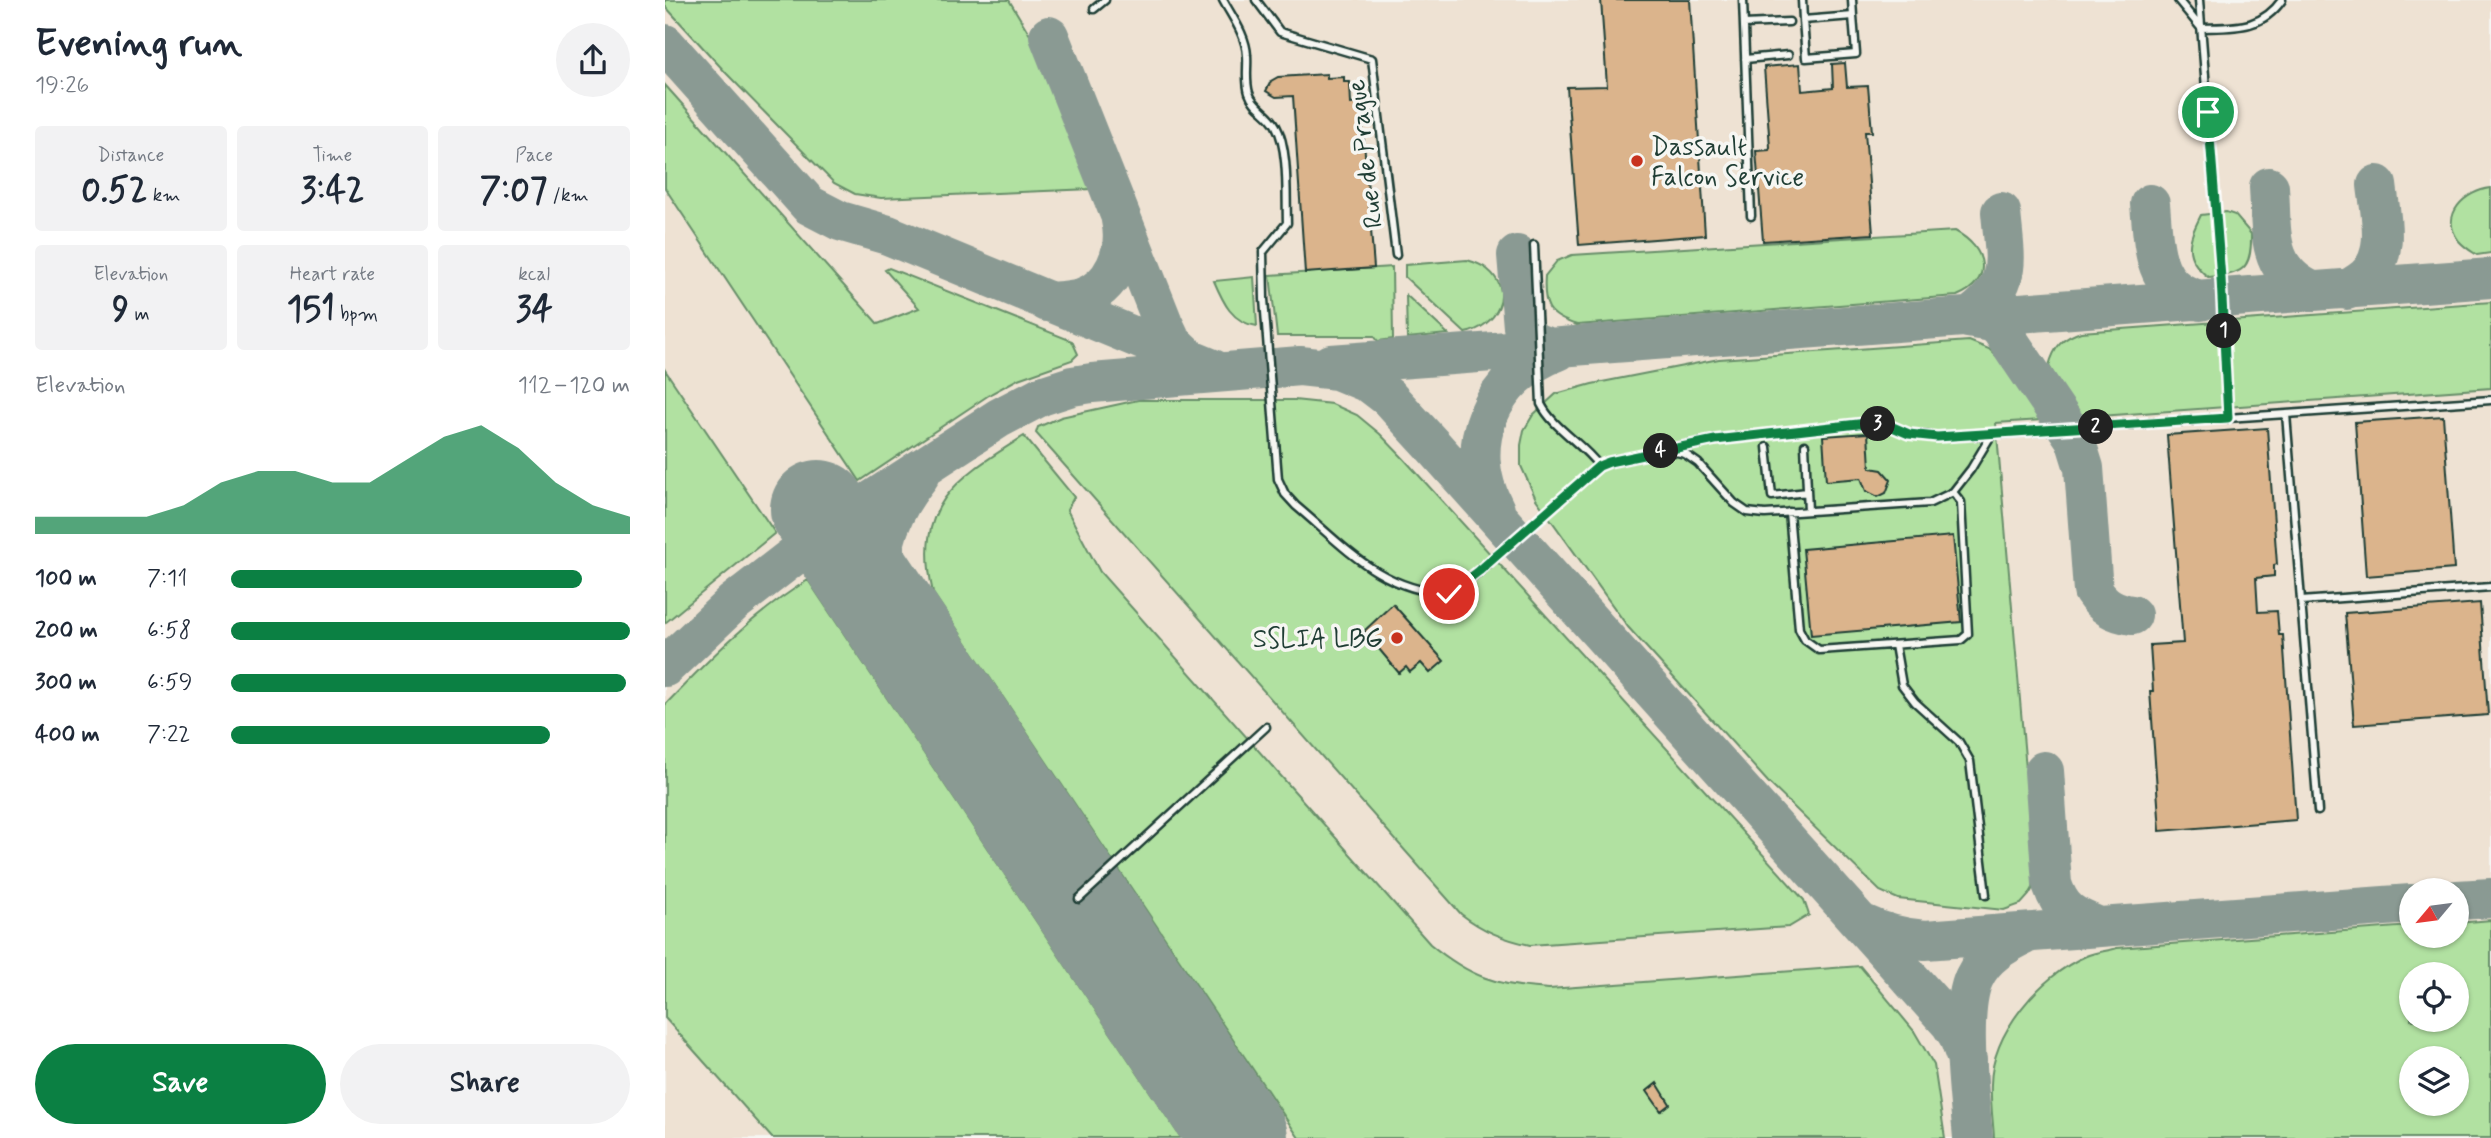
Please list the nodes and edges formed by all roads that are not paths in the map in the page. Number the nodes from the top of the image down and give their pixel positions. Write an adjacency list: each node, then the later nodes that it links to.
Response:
1 (1105, 0): 10 (lane)
2 (1223, 0): 28 (lane)
3 (1256, 0): 20 (lane, Rue de Prague)
4 (1743, 0): 14 (lane)
5 (1802, 0): 12 (lane)
6 (1852, 0): 11 (lane)
7 (2178, 0): 15 (lane)
8 (2199, 0): 15 (lane)
9 (2282, 0): 15 (lane)
10 (1094, 9)
11 (1853, 16): 12 (lane); 12 (lane)
12 (1803, 20)
13 (1790, 22): 14 (lane)
14 (1744, 24): 17 (lane)
15 (2201, 28): 23 (lane)
16 (1788, 55): 17 (lane)
17 (1745, 58): 18 (lane)
18 (1751, 216)
19 (1534, 246): 28 (lane)
20 (1396, 255)
21 (2491, 400): 22 (lane)
22 (2286, 414): 23 (lane); 34 (lane)
23 (2228, 418): 24 (lane)
24 (1992, 434): 27 (lane); 30 (lane)
25 (1805, 445): 29 (lane)
26 (1767, 447): 29 (lane)
27 (1668, 450): 28 (lane); 32 (lane)
28 (1599, 466)
29 (1807, 492): 31 (lane)
30 (1953, 492): 31 (lane); 35 (lane)
31 (1808, 511): 32 (lane)
32 (1789, 512): 35 (lane)
33 (2491, 587): 34 (lane)
34 (2301, 601): 37 (lane)
35 (1895, 645): 38 (lane)
36 (1266, 727): 39 (lane)
37 (2318, 811)
38 (1986, 895)
39 (1079, 899)

